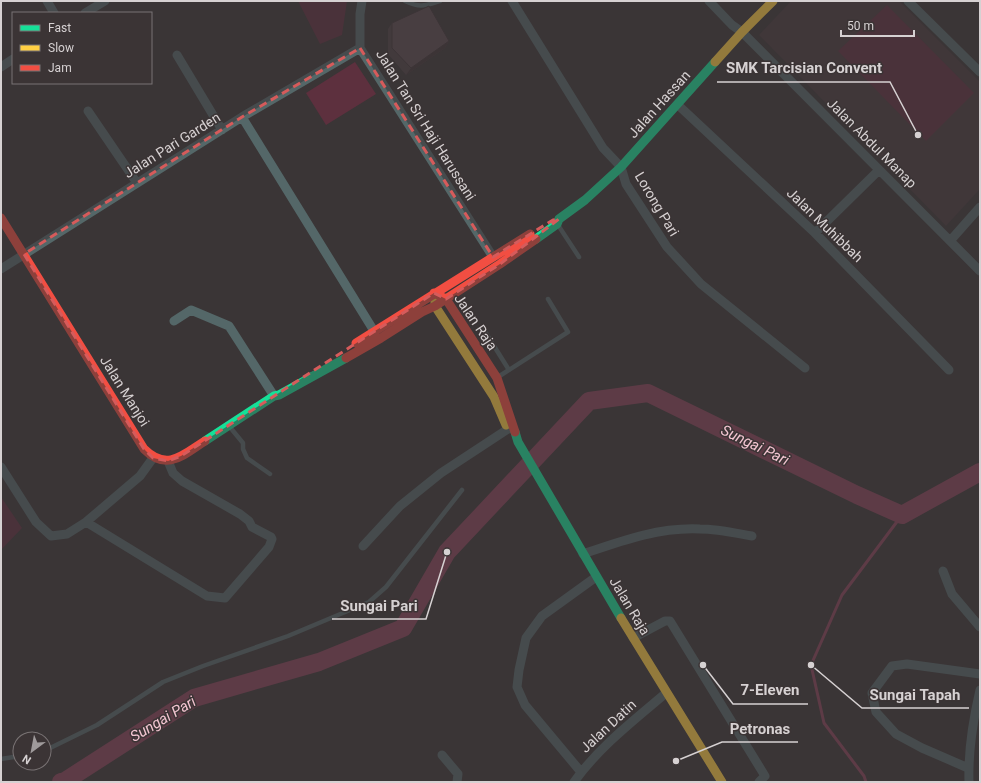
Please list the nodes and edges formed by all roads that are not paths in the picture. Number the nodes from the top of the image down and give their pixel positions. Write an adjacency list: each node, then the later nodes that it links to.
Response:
1 (47, 1): 10 (street)
2 (105, 1): 11 (street)
3 (362, 1): 13 (street, Jalan Tan Sri Haji Harussani)
4 (404, 1): 5 (lane)
5 (440, 1)
6 (512, 1): 22 (street, Lorong Pari)
7 (709, 1): 12 (street, Jalan Abdul Manap)
8 (773, 1): 12 (street, Jalan Hassan)
9 (908, 1): 17 (street)
10 (53, 12)
11 (87, 12)
12 (742, 32): 18 (street, Jalan Hassan); 23 (street, Jalan Abdul Manap)
13 (360, 48): 20 (street, Jalan Pari Garden); 31 (street, Jalan Tan Sri Haji Harussani)
14 (177, 55): 21 (street)
15 (12, 60): 16 (street)
16 (1, 67)
17 (979, 68)
18 (678, 105): 22 (street, Jalan Hassan); 28 (street, Jalan Muhibbah)
19 (88, 111): 24 (street)
20 (242, 117): 21 (street, Jalan Pari Garden); 42 (street)
21 (222, 130): 24 (street, Jalan Pari Garden)
22 (621, 166): 27 (street, Jalan Hassan); 43 (street, Lorong Pari)
23 (879, 170): 28 (street); 29 (street, Jalan Abdul Manap)
24 (137, 183): 30 (street, Jalan Pari Garden)
25 (980, 206): 29 (street)
26 (1, 218): 30 (street, Jalan Manjoi)
27 (558, 222): 31 (street, Jalan Hassan); 32 (lane); 33 (street, Jalan Hassan)
28 (815, 233): 45 (street, Jalan Muhibbah)
29 (950, 241): 35 (street, Jalan Abdul Manap)
30 (24, 254): 34 (street, Jalan Pari Garden); 51 (street, Jalan Manjoi)
31 (493, 257): 33 (street); 36 (street, Jalan Hassan)
32 (580, 257)
33 (500, 264): 37 (street, Jalan Hassan)
34 (1, 269)
35 (980, 271)
36 (434, 293): 37 (street, Jalan Raja); 39 (street, Jalan Raja); 42 (street)
37 (446, 299): 39 (street); 46 (street, Jalan Raja)
38 (548, 299): 44 (lane)
39 (435, 306): 47 (street); 49 (street, Jalan Raja)
40 (174, 320): 47 (street)
41 (484, 330): 44 (lane)
42 (374, 331): 47 (street)
43 (805, 368)
44 (509, 370): 46 (lane)
45 (950, 370)
46 (497, 378): 50 (street, Jalan Raja)
47 (274, 396): 48 (street)
48 (229, 426): 52 (street); 54 (lane)
49 (508, 429): 50 (street, Jalan Raja); 58 (street)
50 (518, 442): 59 (street, Jalan Raja)
51 (153, 458): 52 (street); 56 (street)
52 (168, 461): 56 (street)
53 (1, 467): 56 (street)
54 (270, 474)
55 (462, 490): 67 (lane)
56 (86, 522)
57 (752, 536): 59 (street)
58 (363, 546)
59 (583, 554): 61 (street, Jalan Raja)
60 (942, 571): 62 (street)
61 (596, 577): 63 (street, Jalan Raja); 72 (street)
62 (980, 627)
63 (633, 638): 66 (street, Jalan Raja); 74 (street)
64 (980, 674): 71 (street)
65 (980, 690): 71 (street)
66 (666, 693): 72 (street, Jalan Datin); 73 (street, Jalan Raja)
67 (52, 747)
68 (442, 755): 75 (street)
69 (12, 757): 70 (lane)
70 (1, 759)
71 (968, 768): 79 (street)
72 (581, 772): 76 (street, Jalan Datin)
73 (716, 772): 77 (lane); 78 (street, Jalan Raja)
74 (762, 779)
75 (457, 782)
76 (574, 782)
77 (714, 782)
78 (722, 782)
79 (969, 782)

